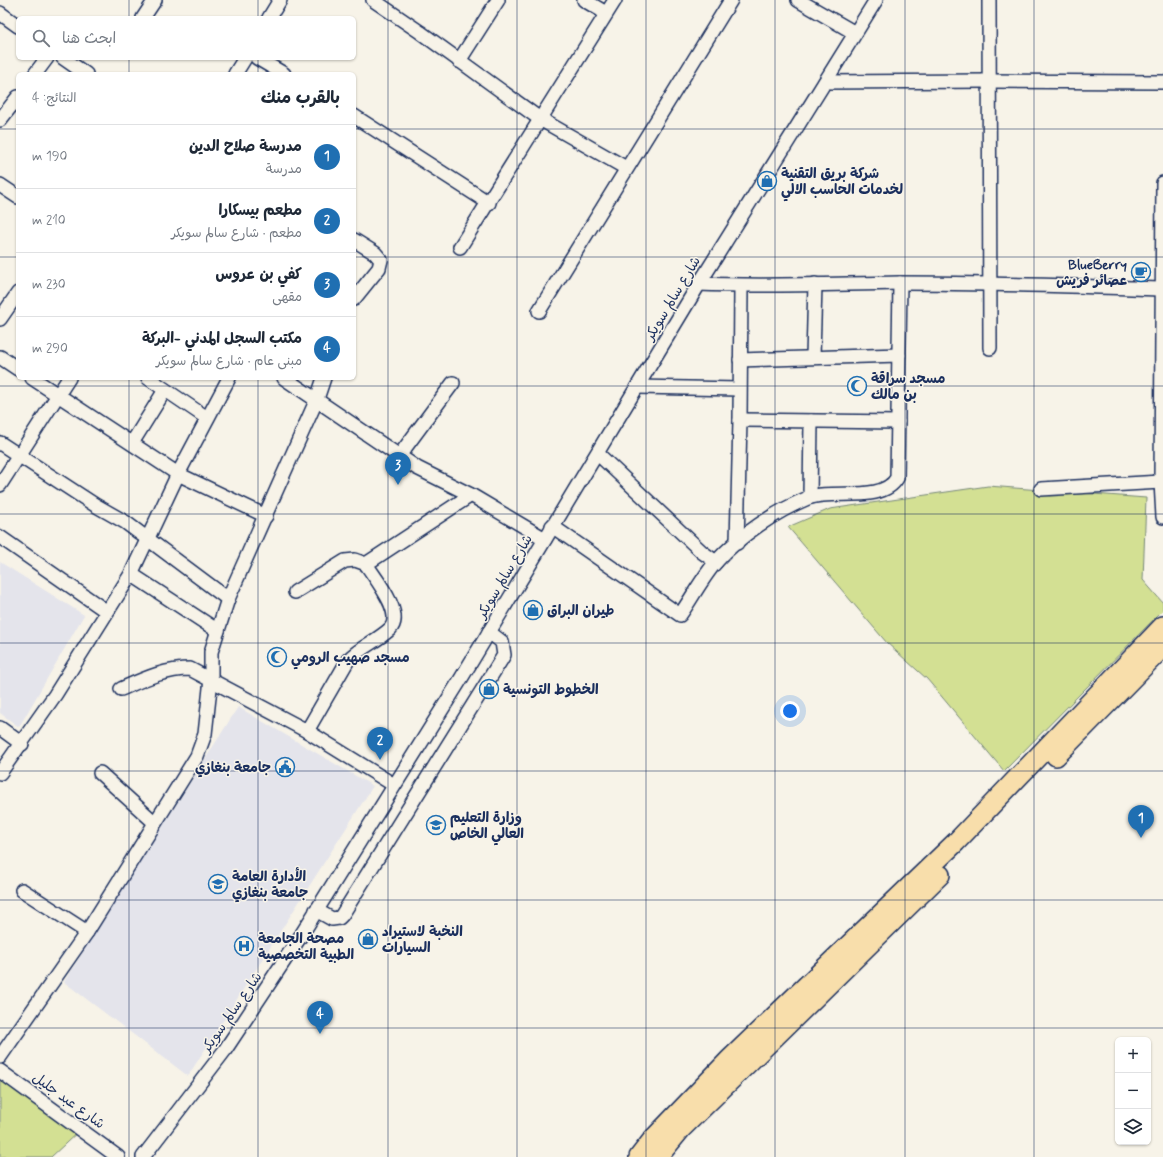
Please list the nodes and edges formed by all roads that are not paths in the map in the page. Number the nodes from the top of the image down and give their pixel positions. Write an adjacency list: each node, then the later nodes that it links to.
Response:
1 (155, 0): 14 (street)
2 (280, 0): 15 (street)
3 (373, 0): 11 (street)
4 (498, 0): 22 (street)
5 (584, 0): 13 (street)
6 (615, 0): 13 (street)
7 (731, 0): 34 (street)
8 (798, 0): 17 (street)
9 (876, 0): 17 (street, شارع سالم سويكر)
10 (989, 0): 27 (street)
11 (388, 4): 22 (street)
12 (0, 13): 16 (street)
13 (606, 13): 32 (street)
14 (144, 16)
15 (270, 16)
16 (16, 25)
17 (855, 33): 28 (street, شارع سالم سويكر)
18 (46, 60): 23 (street)
19 (66, 60): 24 (street)
20 (244, 60): 25 (street)
21 (260, 60): 26 (street)
22 (459, 61): 32 (street)
23 (36, 72)
24 (83, 72)
25 (236, 72)
26 (281, 72)
27 (989, 80): 28 (street); 29 (street); 44 (street)
28 (825, 82): 42 (street, شارع سالم سويكر)
29 (1163, 82)
30 (16, 100): 33 (street)
31 (356, 117): 38 (street)
32 (540, 119): 34 (street); 38 (street)
33 (0, 120)
34 (626, 168): 50 (street)
35 (1163, 183): 46 (street)
36 (0, 185): 37 (street)
37 (16, 196)
38 (489, 203): 40 (street)
39 (356, 241): 48 (street)
40 (460, 247)
41 (900, 283): 43 (street); 44 (street); 53 (street)
42 (699, 284): 45 (street); 66 (street, شارع سالم سويكر)
43 (815, 284): 45 (street); 55 (street)
44 (990, 284): 46 (street); 52 (street)
45 (741, 286): 56 (street)
46 (1162, 289): 49 (street)
47 (16, 295): 51 (street)
48 (356, 297)
49 (1162, 304): 65 (street)
50 (539, 311)
51 (0, 319)
52 (990, 348)
53 (899, 355): 55 (street); 74 (street)
54 (0, 357): 57 (street)
55 (813, 357): 56 (street)
56 (740, 360): 67 (street)
57 (16, 368)
58 (35, 380): 69 (street)
59 (68, 380): 69 (street)
60 (151, 380): 68 (street)
61 (229, 380): 71 (street)
62 (287, 380): 70 (street)
63 (323, 380): 70 (street)
64 (453, 383): 78 (street)
65 (1162, 385): 81 (street)
66 (637, 387): 67 (street); 77 (street, شارع سالم سويكر)
67 (739, 389): 72 (street)
68 (165, 390): 71 (street); 76 (street)
69 (58, 395): 76 (street); 79 (street)
70 (317, 399): 78 (street); 86 (street)
71 (207, 418): 80 (street)
72 (740, 420): 73 (street); 92 (street)
73 (811, 421): 74 (street); 85 (street)
74 (898, 422): 85 (street)
75 (0, 442): 79 (street)
76 (132, 444): 80 (street)
77 (598, 454): 88 (street, شارع سالم سويكر); 93 (street)
78 (399, 456): 84 (street)
79 (20, 457): 82 (street); 90 (street)
80 (178, 474): 86 (street); 90 (street)
81 (1161, 482): 83 (street); 87 (street)
82 (0, 485)
83 (1040, 489)
84 (471, 495): 91 (street); 94 (street)
85 (810, 497): 92 (street)
86 (266, 516): 97 (street)
87 (1163, 517)
88 (552, 526): 91 (street, شارع سالم سويكر); 93 (street)
89 (0, 537): 98 (street)
90 (148, 538): 95 (street); 97 (street)
91 (545, 539): 101 (street, شارع سالم سويكر)
92 (737, 543): 93 (street)
93 (716, 562)
94 (366, 564): 96 (street); 106 (street)
95 (131, 574): 98 (street); 100 (street)
96 (295, 592)
97 (228, 599): 100 (street)
98 (106, 611): 107 (street)
99 (1163, 626): 119 (highway)
100 (218, 631): 103 (street)
101 (489, 632): 110 (street, شارع سالم سويكر); 113 (street)
102 (1163, 647): 120 (highway)
103 (211, 679): 104 (street); 106 (street); 111 (street)
104 (121, 689)
105 (0, 728): 107 (street)
106 (307, 731): 110 (street)
107 (22, 744): 108 (street)
108 (0, 773)
109 (100, 773): 111 (street)
110 (394, 785): 113 (street, شارع سالم سويكر)
111 (154, 822): 114 (street)
112 (22, 890): 114 (street)
113 (316, 910): 118 (street, شارع سالم سويكر)
114 (86, 932): 115 (street)
115 (0, 1057)
116 (0, 1070): 117 (street, شارع عبد جليل)
117 (118, 1157)
118 (143, 1157)
119 (639, 1157)
120 (658, 1157)

